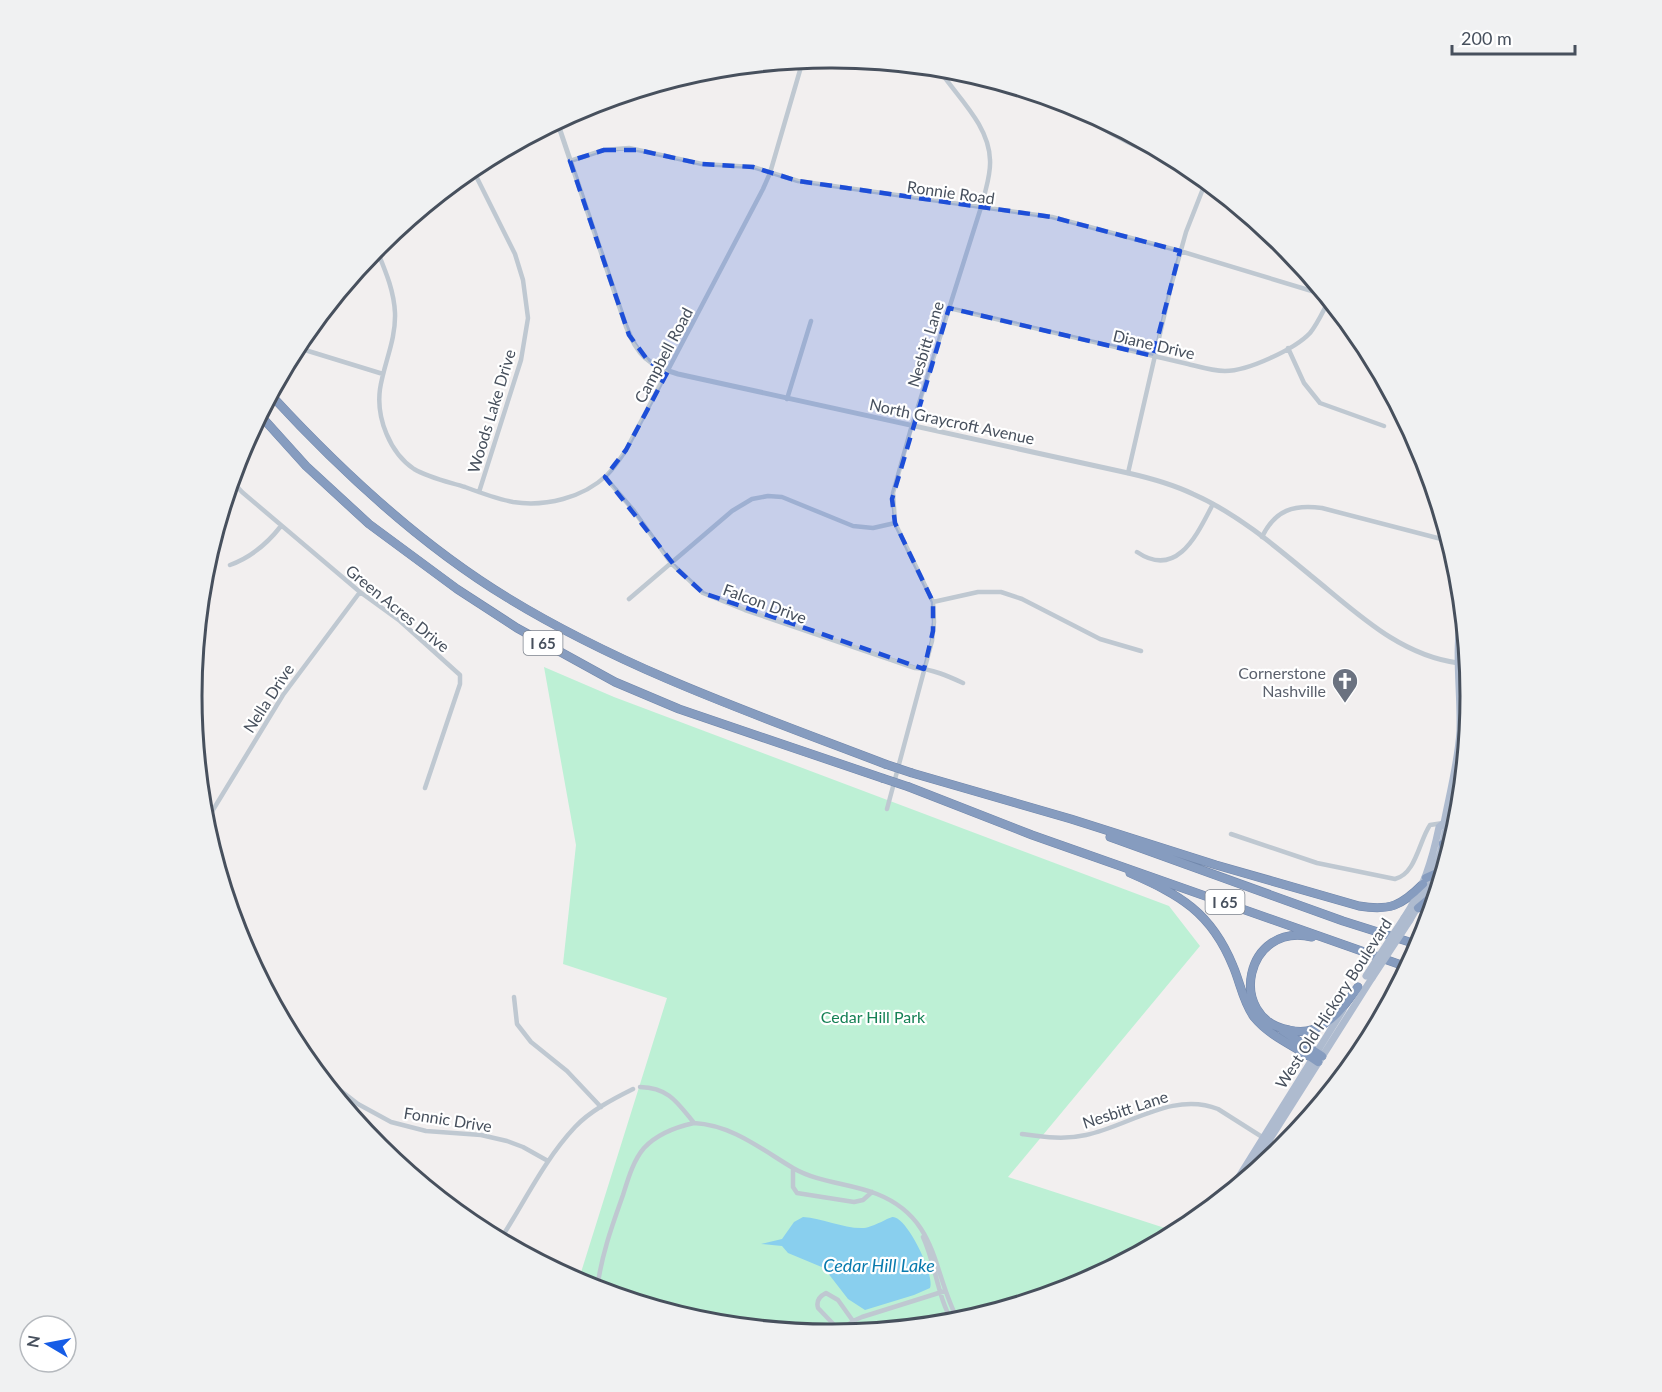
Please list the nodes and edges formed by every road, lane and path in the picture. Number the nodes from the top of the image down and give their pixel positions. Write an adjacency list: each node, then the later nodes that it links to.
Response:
1 (800, 69): 5 (street, Campbell Road)
2 (946, 79): 8 (street, Nesbitt Lane)
3 (560, 129): 4 (street, North Graycroft Avenue)
4 (570, 161): 5 (street, Ronnie Road); 18 (street, North Graycroft Avenue)
5 (770, 173): 8 (street, Ronnie Road); 18 (street, Campbell Road)
6 (476, 177): 28 (street, Woods Lake Drive)
7 (1203, 189): 9 (street)
8 (981, 207): 9 (street, Ronnie Road); 13 (street, Nesbitt Lane)
9 (1180, 252): 11 (street, Ronnie Road); 17 (street)
10 (380, 259): 19 (street)
11 (1312, 291)
12 (1325, 307): 15 (street, Diane Drive)
13 (949, 308): 17 (street, Diane Drive); 23 (street, Nesbitt Lane)
14 (811, 321): 20 (street)
15 (1288, 348): 17 (street, Diane Drive); 24 (street)
16 (306, 350): 19 (street)
17 (1154, 356): 25 (street)
18 (668, 371): 20 (street, North Graycroft Avenue); 26 (street, Campbell Road)
19 (383, 374): 28 (street, Campbell Road)
20 (787, 399): 23 (street, North Graycroft Avenue)
21 (277, 401): 50 (highway, I 65, bridge)
22 (266, 421): 54 (highway, I 65, bridge)
23 (912, 426): 25 (street, North Graycroft Avenue); 30 (street, Nesbitt Lane)
24 (1384, 426)
25 (1128, 473): 29 (street, North Graycroft Avenue)
26 (605, 477): 28 (street, Campbell Road); 35 (street, Falcon Drive)
27 (239, 487): 31 (street, Green Acres Drive)
28 (479, 492)
29 (1213, 504): 32 (street, North Graycroft Avenue); 34 (street)
30 (896, 523): 35 (street); 39 (street, Nesbitt Lane)
31 (281, 526): 36 (street); 37 (street, Green Acres Drive)
32 (1262, 537): 33 (street); 42 (street, North Graycroft Avenue)
33 (1439, 538)
34 (1137, 552)
35 (671, 563): 38 (street); 43 (street, Falcon Drive)
36 (230, 565)
37 (360, 592): 46 (street, Green Acres Drive); 48 (street, Nella Drive)
38 (629, 599)
39 (933, 602): 40 (street); 43 (street, Nesbitt Lane)
40 (1141, 651)
41 (1458, 658): 42 (main road, West Old Hickory Boulevard)
42 (1458, 663): 45 (main road, West Old Hickory Boulevard)
43 (924, 669): 44 (street, Falcon Drive); 49 (street, Nesbitt Lane)
44 (963, 683)
45 (1460, 705)
46 (425, 788)
47 (1452, 788): 51 (main road, West Old Hickory Boulevard)
48 (213, 809)
49 (887, 809)
50 (1038, 811): 56 (highway); 61 (highway, I 65)
51 (1444, 823): 52 (main road, West Old Hickory Boulevard); 53 (street); 56 (main road, West Old Hickory Boulevard)
52 (1445, 827)
53 (1231, 834)
54 (1082, 852): 62 (highway, I 65); 68 (highway)
55 (1432, 877): 56 (highway)
56 (1424, 881): 60 (main road, West Old Hickory Boulevard)
57 (1428, 892): 59 (main road, West Old Hickory Boulevard)
58 (1424, 903): 59 (highway)
59 (1418, 908): 60 (main road, West Old Hickory Boulevard)
60 (1407, 919): 64 (main road, West Old Hickory Boulevard, bridge)
61 (1410, 942)
62 (1367, 953): 63 (highway, I 65); 67 (highway)
63 (1399, 964)
64 (1369, 977): 65 (main road, West Old Hickory Boulevard); 68 (main road, West Old Hickory Boulevard)
65 (1358, 987): 67 (highway); 68 (main road, West Old Hickory Boulevard)
66 (514, 997): 72 (street)
67 (1270, 1023): 68 (highway)
68 (1317, 1057): 75 (main road, West Old Hickory Boulevard)
69 (640, 1087): 73 (street)
70 (633, 1089): 72 (street)
71 (344, 1093): 78 (street, Fonnic Drive)
72 (601, 1107): 78 (street)
73 (694, 1123): 79 (street); 83 (street)
74 (1022, 1134): 75 (street, Nesbitt Lane)
75 (1266, 1138): 76 (street, Nesbitt Lane); 77 (main road, West Old Hickory Boulevard); 80 (main road, West Old Hickory Boulevard)
76 (1272, 1143)
77 (1255, 1160)
78 (548, 1161): 82 (street)
79 (793, 1168): 81 (street); 81 (street)
80 (1245, 1169)
81 (872, 1192): 84 (street)
82 (505, 1233)
83 (599, 1280)
84 (942, 1292): 85 (street); 86 (street); 87 (street)
85 (953, 1312)
86 (949, 1313)
87 (853, 1321): 88 (street); 89 (street)
88 (831, 1324)
89 (850, 1324)

